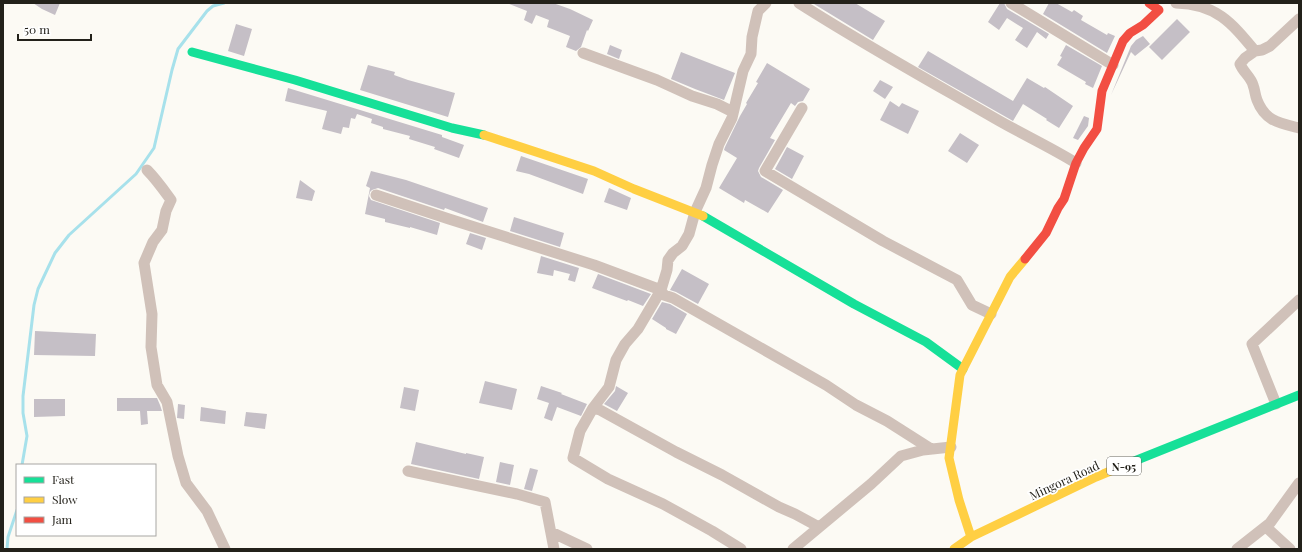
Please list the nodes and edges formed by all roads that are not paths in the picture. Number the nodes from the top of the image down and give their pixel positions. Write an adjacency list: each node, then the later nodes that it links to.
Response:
1 (766, 3): 13 (street)
2 (799, 3): 15 (street)
3 (1011, 3): 11 (street)
4 (1149, 3): 6 (main road)
5 (1175, 3): 6 (street); 8 (street)
6 (1158, 10): 11 (main road)
7 (1299, 19): 8 (street)
8 (1255, 51): 14 (street)
9 (192, 52): 18 (main road)
10 (583, 53): 13 (street)
11 (1113, 65): 15 (main road)
12 (802, 108): 21 (street)
13 (733, 112): 18 (street)
14 (1299, 128)
15 (1076, 164): 21 (main road)
16 (147, 170): 34 (street)
17 (376, 195): 19 (street)
18 (695, 212): 19 (street); 22 (main road)
19 (661, 290): 25 (street); 27 (street)
20 (1299, 300): 24 (street)
21 (991, 314): 22 (main road)
22 (963, 370): 26 (main road)
23 (1299, 395): 24 (main road, Mingora Road / N-95)
24 (1276, 404): 33 (main road, Mingora Road / N-95)
25 (593, 408): 30 (street); 37 (street)
26 (951, 447): 27 (street); 33 (main road)
27 (931, 449): 30 (street)
28 (408, 471): 32 (street)
29 (1299, 483): 31 (street)
30 (819, 527): 38 (street)
31 (1266, 527): 40 (street); 41 (street)
32 (551, 532): 35 (street); 36 (street)
33 (971, 537): 39 (main road, Mingora Road / N-95)
34 (225, 549)
35 (554, 549)
36 (587, 549)
37 (741, 549)
38 (793, 549)
39 (954, 549)
40 (1237, 549)
41 (1290, 549)

